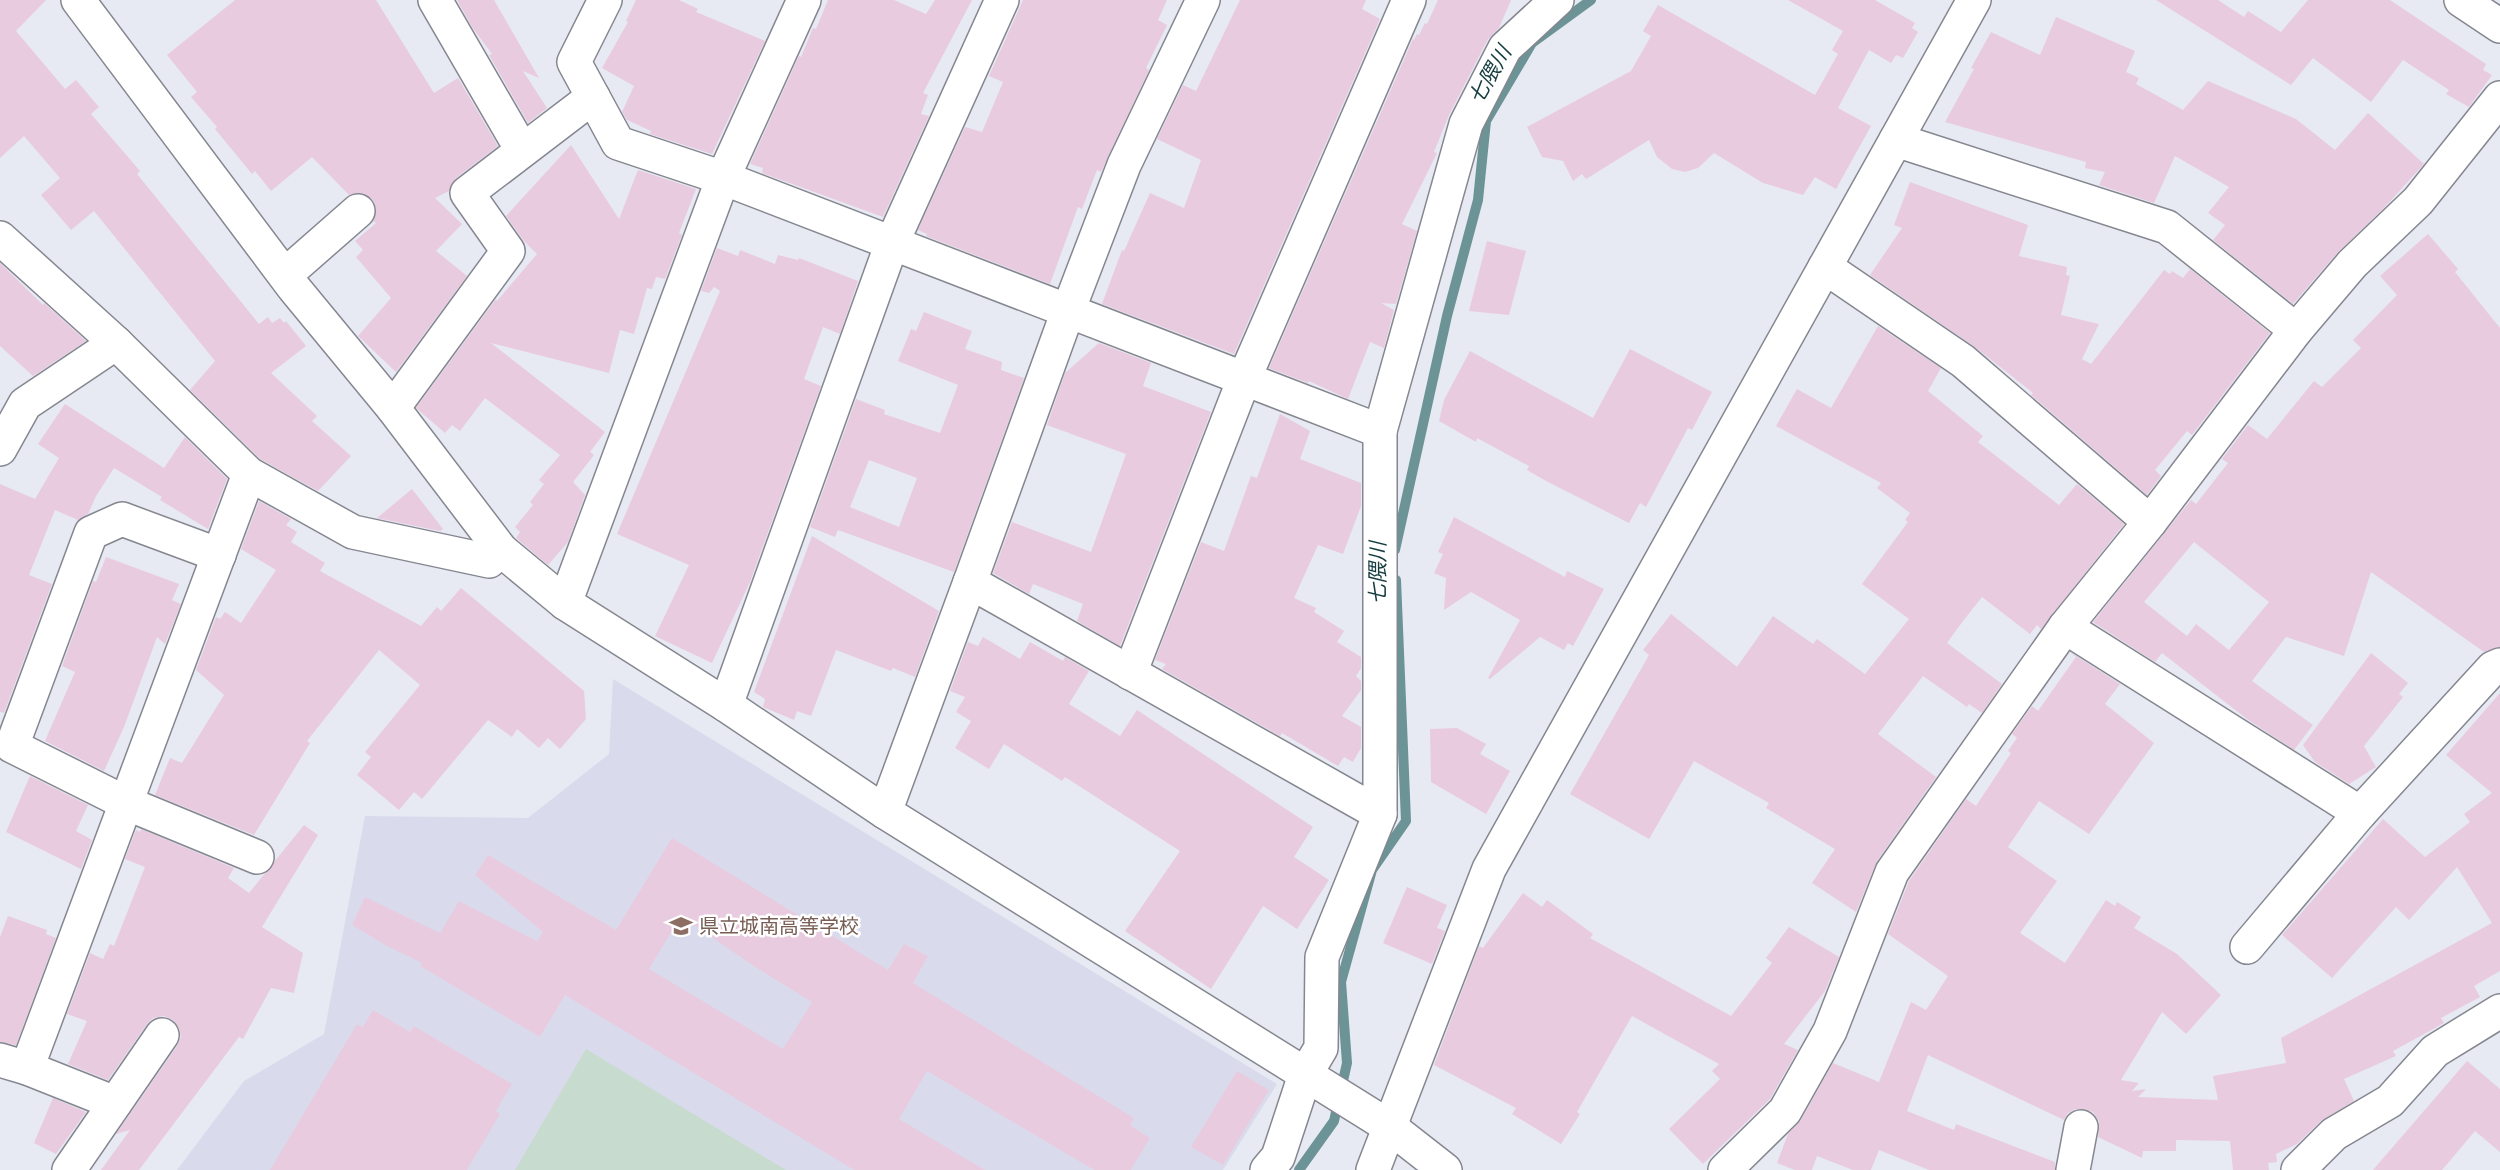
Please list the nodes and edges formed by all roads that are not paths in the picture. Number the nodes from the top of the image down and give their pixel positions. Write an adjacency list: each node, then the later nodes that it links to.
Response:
1 (435, 0): 15 (street)
2 (605, 0): 12 (street)
3 (804, 0): 16 (street)
4 (1002, 0): 18 (street)
5 (1203, 0): 22 (street)
6 (1409, 0): 25 (street)
7 (1557, 0): 27 (street)
8 (1974, 0): 14 (street)
9 (2461, 0): 11 (street)
10 (81, 1): 21 (street)
11 (2500, 26)
12 (592, 97): 15 (street); 16 (street)
13 (2500, 98): 23 (street)
14 (1896, 140): 20 (street); 23 (street)
15 (522, 150): 26 (street)
16 (723, 178): 18 (street); 34 (street)
17 (358, 211): 21 (street)
18 (892, 243): 22 (street); 38 (street)
19 (3, 247): 24 (street)
20 (1825, 267): 30 (street); 51 (street)
21 (285, 275): 26 (street)
22 (1068, 311): 25 (street); 33 (street)
23 (2296, 330): 30 (street)
24 (116, 343): 28 (street); 29 (street)
25 (1244, 379): 27 (street); 37 (street)
26 (393, 408): 31 (street)
27 (1380, 431): 43 (street)
28 (0, 449)
29 (249, 474): 31 (street); 32 (street)
30 (2150, 522): 35 (street)
31 (501, 550): 34 (street)
32 (219, 555): 39 (street); 40 (street)
33 (970, 582): 37 (street); 41 (street)
34 (565, 603): 38 (street)
35 (2065, 627): 42 (street); 57 (street)
36 (2500, 665): 42 (street)
37 (1130, 673): 43 (street)
38 (726, 705): 41 (street)
39 (6, 758): 40 (street)
40 (126, 803): 44 (street); 48 (street)
41 (885, 812): 49 (street)
42 (2360, 813): 45 (street)
43 (1380, 814): 49 (street)
44 (257, 857)
45 (2247, 947)
46 (2500, 1011): 59 (street)
47 (162, 1035): 50 (street)
48 (14, 1064): 50 (street)
49 (1315, 1081): 51 (street); 54 (street)
50 (115, 1102): 53 (street)
51 (1379, 1121): 55 (street); 56 (street)
52 (2081, 1127): 58 (street)
53 (69, 1170)
54 (1267, 1170)
55 (1373, 1170)
56 (1444, 1170)
57 (1725, 1170)
58 (2073, 1170)
59 (2298, 1170)

